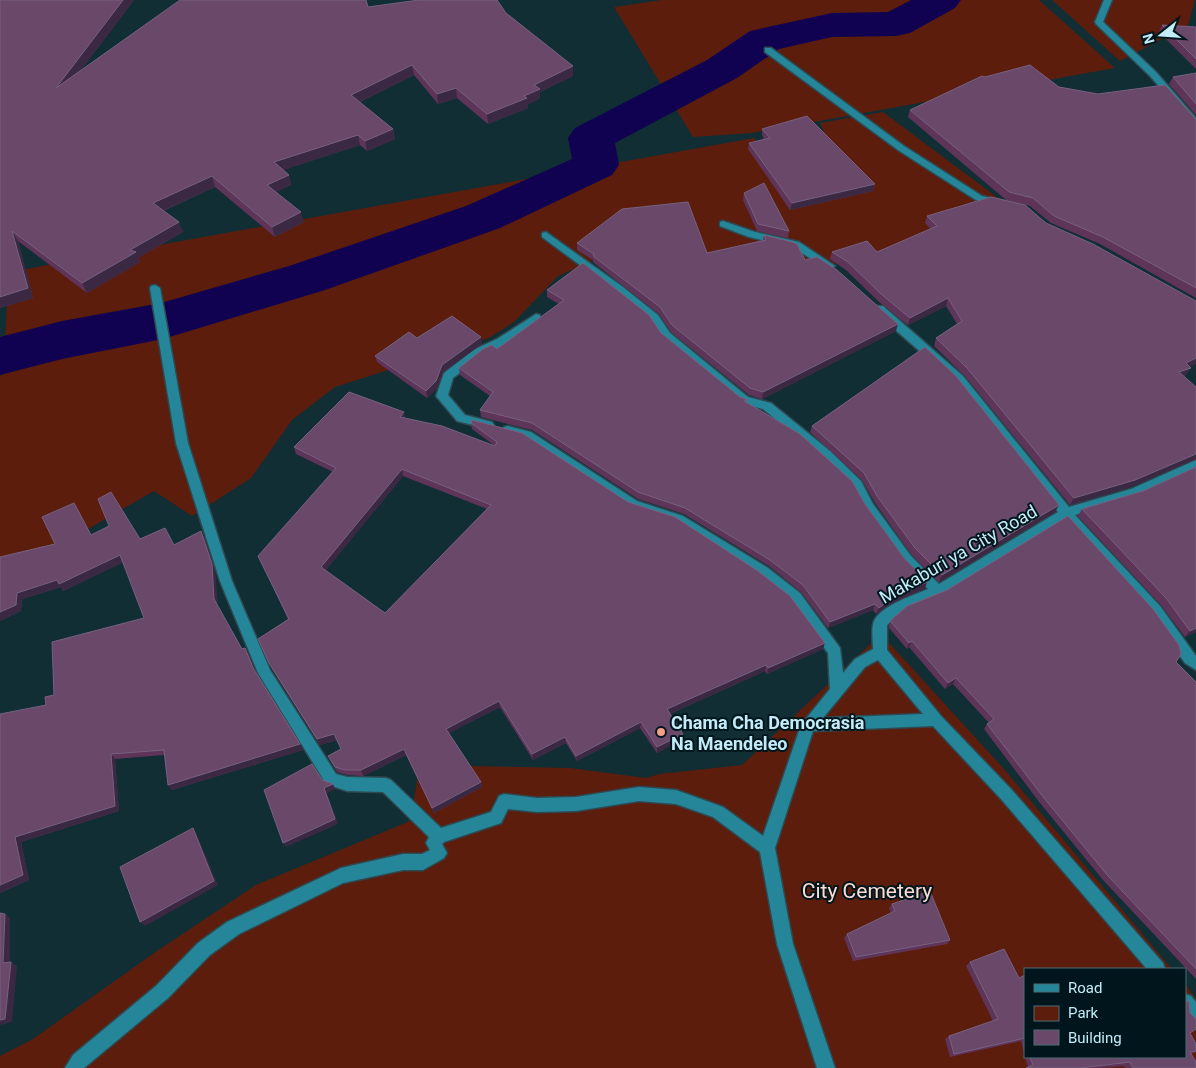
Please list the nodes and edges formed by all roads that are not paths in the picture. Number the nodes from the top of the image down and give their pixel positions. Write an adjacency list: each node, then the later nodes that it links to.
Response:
1 (1108, 0): 3 (street)
2 (768, 50): 4 (street)
3 (1196, 123)
4 (1008, 204)
5 (723, 224): 7 (street)
6 (546, 235): 13 (street)
7 (841, 273)
8 (155, 288): 19 (street)
9 (867, 299): 12 (street)
10 (536, 318): 16 (street)
11 (1196, 465): 12 (street, Makaburi ya City Road)
12 (1066, 513): 13 (street, Makaburi ya City Road); 15 (street)
13 (938, 591): 14 (street, Makaburi ya City Road)
14 (880, 652): 16 (street); 17 (street)
15 (1196, 664)
16 (837, 689): 18 (street)
17 (936, 720): 18 (street); 21 (street)
18 (808, 724): 20 (street)
19 (439, 836): 20 (street); 24 (street)
20 (767, 848): 25 (street)
21 (1155, 968)
22 (1186, 1003): 23 (street)
23 (1196, 1015)
24 (74, 1068)
25 (826, 1068)

